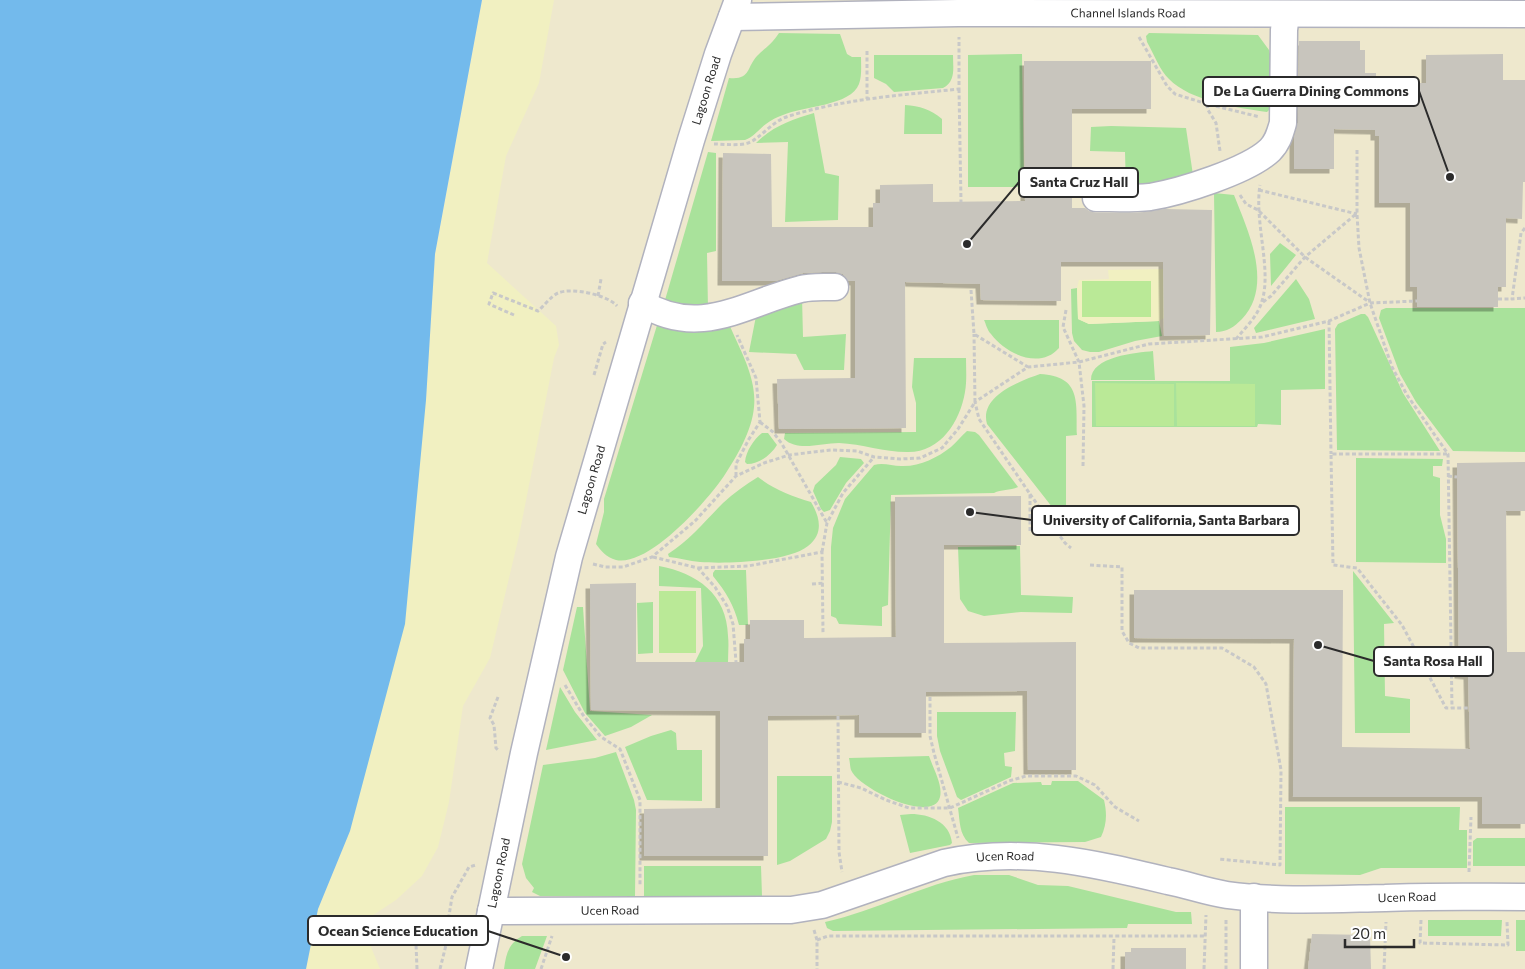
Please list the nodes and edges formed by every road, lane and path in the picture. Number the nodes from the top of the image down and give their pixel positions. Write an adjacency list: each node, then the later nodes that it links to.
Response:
1 (735, 9): 2 (street, Channel Islands Road); 10 (street, Lagoon Road)
2 (958, 13): 3 (street, Channel Islands Road); 7 (path)
3 (1136, 14): 4 (street, Channel Islands Road); 9 (path)
4 (1286, 14): 5 (street, Channel Islands Road); 9 (street)
5 (1525, 14)
6 (867, 51): 8 (path)
7 (959, 90): 8 (path); 15 (path)
8 (867, 99): 10 (path)
9 (1283, 123): 12 (street)
10 (691, 140): 29 (street, Lagoon Road)
11 (1357, 150): 17 (path)
12 (1261, 157): 13 (path); 14 (street)
13 (1259, 190): 16 (path); 17 (path)
14 (1096, 198)
15 (961, 202)
16 (1258, 210): 19 (path); 30 (path)
17 (1357, 214): 19 (path); 31 (path)
18 (1525, 228): 27 (path)
19 (1305, 258): 30 (path); 31 (path)
20 (600, 279): 24 (path)
21 (836, 287): 33 (street)
22 (971, 290): 36 (path)
23 (557, 293): 34 (path)
24 (598, 296)
25 (1525, 298): 27 (path)
26 (1498, 299): 27 (path)
27 (1512, 299)
28 (1417, 301): 31 (path)
29 (642, 303): 33 (street); 55 (street, Lagoon Road)
30 (1262, 303): 37 (path)
31 (1370, 303): 35 (path); 43 (path)
32 (1066, 310): 38 (path)
33 (728, 314): 41 (path)
34 (514, 315)
35 (1329, 321): 37 (path); 42 (path)
36 (974, 334): 39 (path); 40 (path)
37 (1236, 339): 38 (path)
38 (1079, 362): 39 (path); 46 (path)
39 (1028, 367): 40 (path)
40 (975, 402): 45 (path); 50 (path)
41 (760, 422): 44 (path); 47 (path)
42 (1331, 454): 43 (path); 66 (path)
43 (1448, 454): 48 (path)
44 (789, 455): 45 (path); 47 (path); 51 (path)
45 (874, 457): 51 (path)
46 (1083, 467)
47 (736, 476): 56 (path)
48 (1448, 476): 49 (path); 66 (path)
49 (1457, 477)
50 (1030, 494): 52 (path); 53 (path)
51 (827, 524): 54 (path)
52 (1030, 531)
53 (1071, 548)
54 (822, 552): 58 (path); 59 (path)
55 (569, 557): 56 (path); 82 (street, Lagoon Road)
56 (652, 557): 58 (path)
57 (1090, 565): 75 (path)
58 (698, 568): 62 (path)
59 (824, 583): 60 (path); 61 (path)
60 (812, 584)
61 (824, 633)
62 (736, 662)
63 (564, 682): 83 (path)
64 (498, 697): 69 (path)
65 (930, 697): 71 (path)
66 (1452, 708): 67 (path)
67 (1469, 708)
68 (838, 716): 70 (path)
69 (501, 753)
70 (838, 782): 71 (path); 78 (path)
71 (950, 808): 73 (path); 74 (path)
72 (1471, 817): 77 (path)
73 (1139, 821)
74 (964, 858): 78 (street, Ucen Road); 81 (street, Ucen Road)
75 (1218, 859)
76 (479, 864): 87 (path)
77 (1469, 872)
78 (846, 897): 83 (street, Ucen Road)
79 (1254, 897): 80 (street, Ucen Road); 81 (street, Ucen Road); 101 (street)
80 (1525, 897)
81 (1217, 902): 90 (path); 100 (path)
82 (491, 911): 83 (street, Ucen Road); 95 (street, Lagoon Road)
83 (640, 912)
84 (1386, 916): 102 (path)
85 (1421, 916): 86 (path)
86 (1507, 916)
87 (450, 929): 87 (path); 93 (path); 94 (path)
88 (554, 930): 96 (path)
89 (814, 930): 92 (path)
90 (1204, 936): 91 (path); 99 (path)
91 (1114, 938): 92 (path); 98 (path)
92 (817, 940): 97 (path)
93 (417, 969)
94 (440, 969)
95 (479, 969)
96 (541, 969)
97 (817, 969)
98 (1113, 969)
99 (1204, 969)
100 (1226, 969)
101 (1254, 969)
102 (1384, 969)

